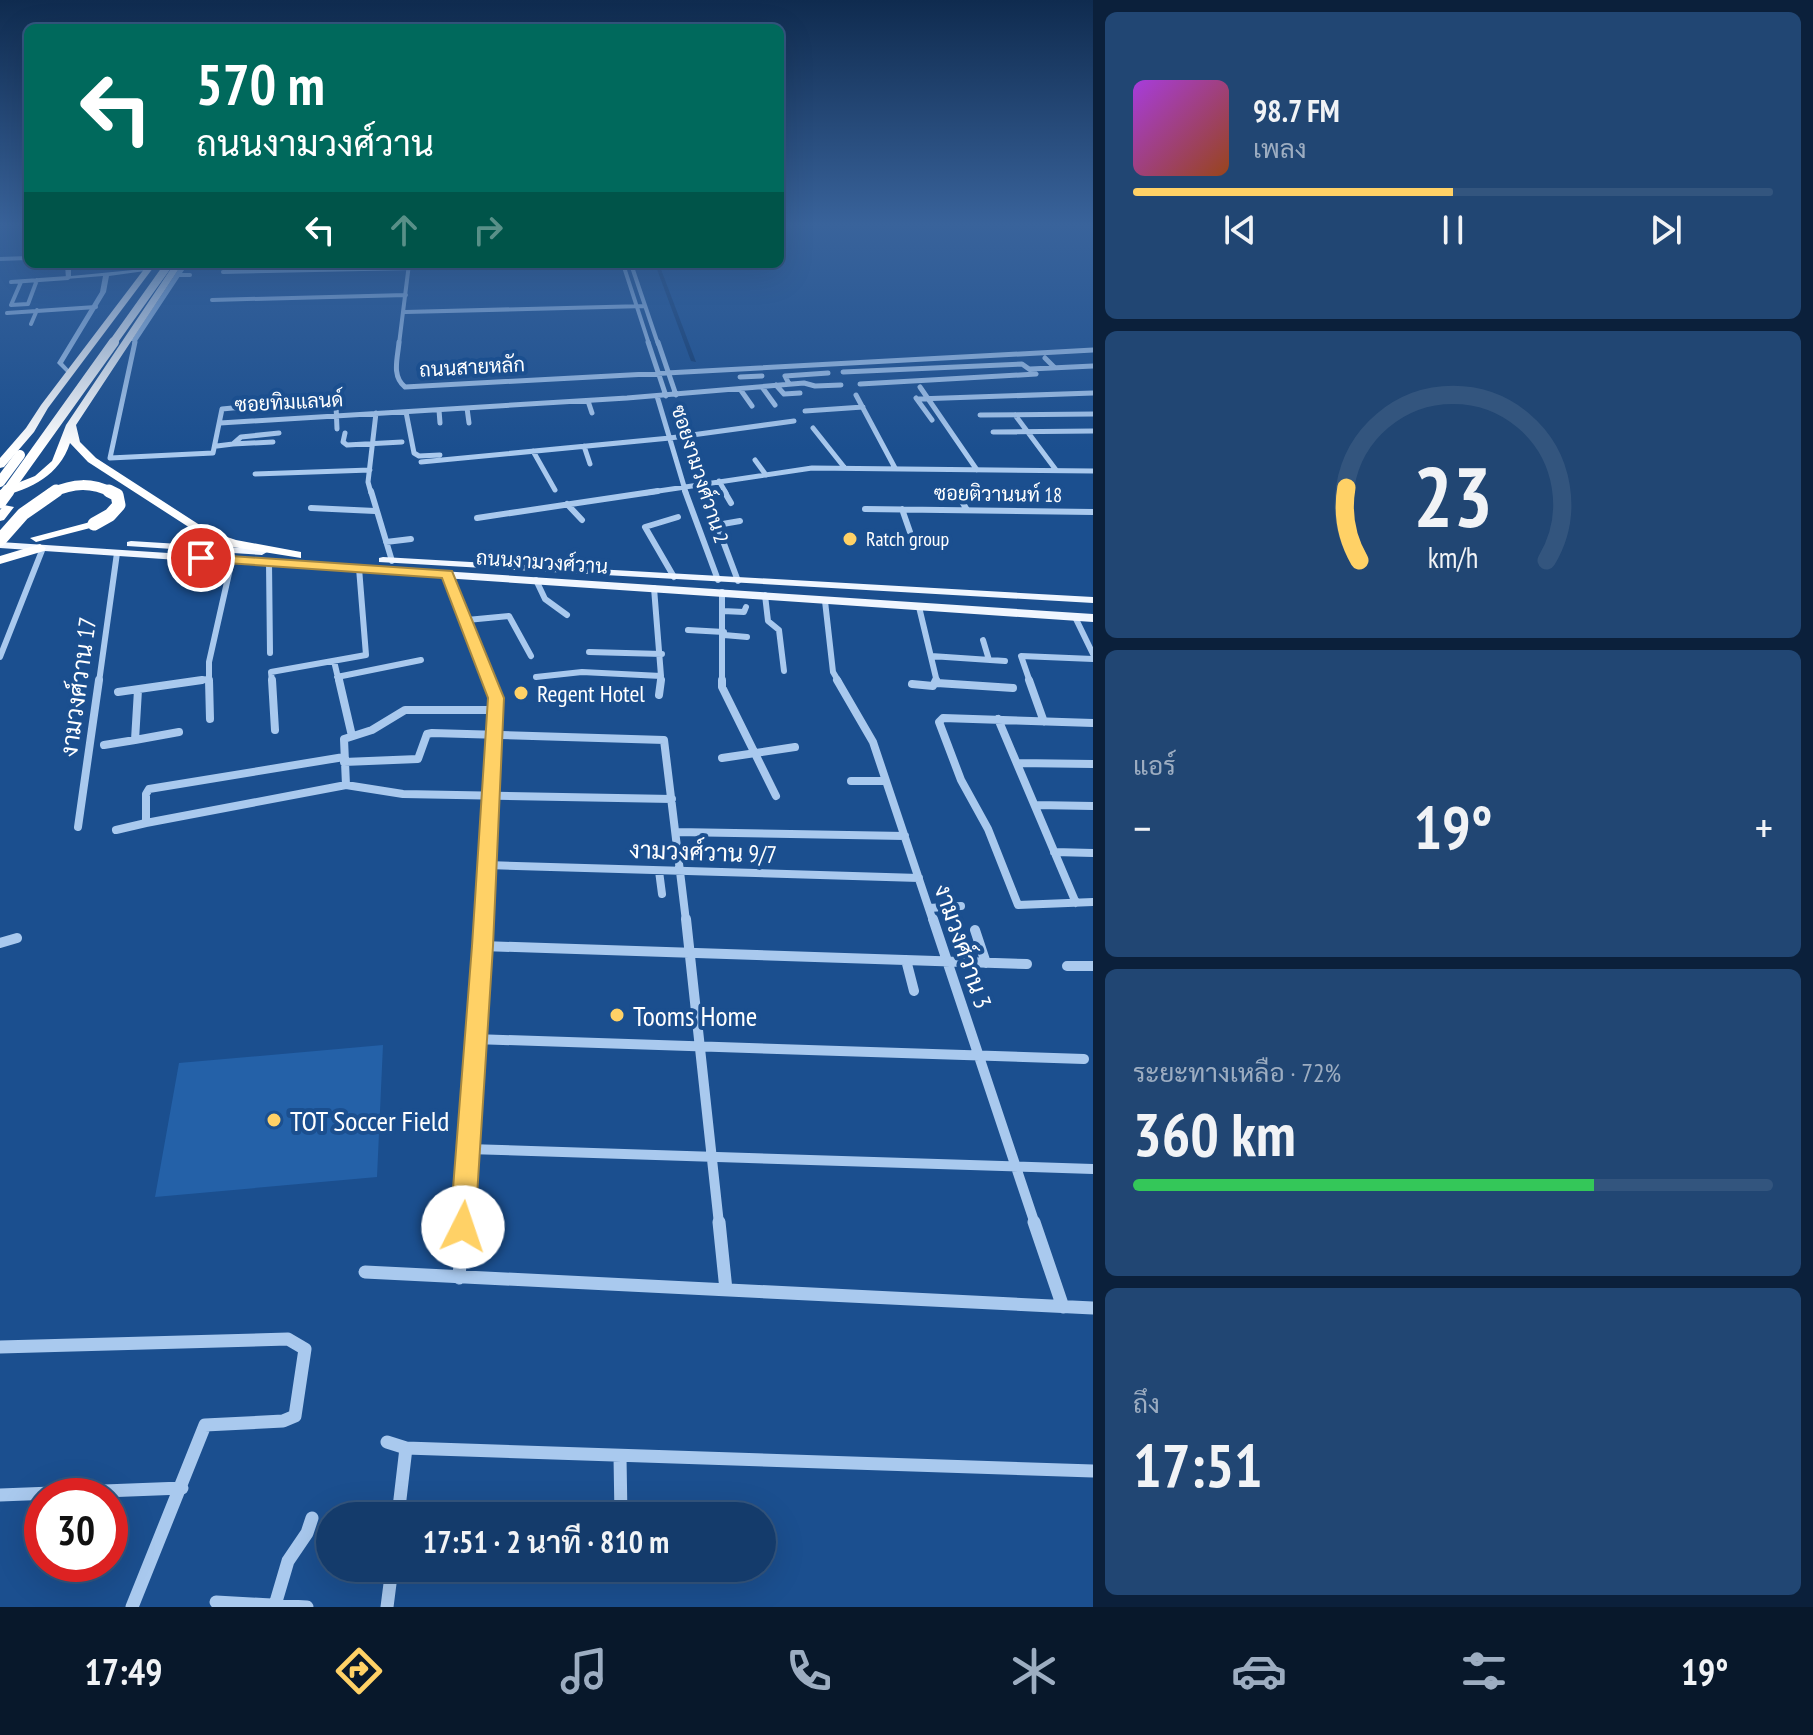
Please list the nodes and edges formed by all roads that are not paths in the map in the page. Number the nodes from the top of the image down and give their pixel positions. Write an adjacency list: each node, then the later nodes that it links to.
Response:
1 (13, 300): 2 (street)
2 (29, 300)
3 (99, 300): 16 (street)
4 (126, 300): 12 (highway)
5 (134, 300): 113 (highway, bridge)
6 (144, 300): 77 (highway, bridge)
7 (153, 300): 13 (highway)
8 (157, 300): 21 (street)
9 (406, 300): 18 (street, ถนนสายหลัก)
10 (635, 300): 14 (street)
11 (643, 300): 15 (street)
12 (122, 305): 13 (highway); 23 (highway)
13 (150, 305): 21 (highway)
14 (637, 306): 15 (street); 18 (street); 32 (street)
15 (645, 306): 30 (street)
16 (96, 307): 17 (street); 22 (street)
17 (37, 310): 19 (street); 20 (street)
18 (405, 312): 32 (street, ถนนสายหลัก)
19 (7, 313)
20 (31, 324)
21 (130, 340): 82 (highway); 95 (street, ซอยทิมแลนด์)
22 (70, 348): 23 (street); 34 (street)
23 (88, 348): 34 (highway)
24 (1093, 350): 30 (street, ถนนสายหลัก)
25 (1045, 358): 27 (street)
26 (1093, 366): 27 (street)
27 (1054, 367): 29 (street)
28 (905, 369): 29 (street); 31 (street); 40 (street)
29 (1030, 369): 40 (street)
30 (667, 372): 32 (street, ถนนสายหลัก); 47 (street)
31 (843, 372)
32 (659, 373): 50 (street)
33 (828, 373): 38 (street)
34 (70, 374): 58 (highway)
35 (762, 376): 37 (street)
36 (740, 377): 37 (street)
37 (750, 377): 43 (street)
38 (789, 384): 41 (street, ซอยงามวงศ์วาน 2); 42 (street)
39 (860, 384): 40 (street)
40 (918, 384): 51 (street)
41 (776, 385): 43 (street, ซอยงามวงศ์วาน 2); 45 (street)
42 (841, 385)
43 (759, 387): 44 (street, ซอยงามวงศ์วาน 2); 55 (street)
44 (740, 389): 47 (street, ซอยงามวงศ์วาน 2); 57 (street)
45 (800, 393)
46 (1093, 393): 51 (street)
47 (676, 395): 50 (street, ซอยงามวงศ์วาน 2)
48 (856, 395): 60 (street)
49 (657, 396): 50 (street, ซอยงามวงศ์วาน 2); 52 (street, ซอยทิมแลนด์); 90 (street, ซอยงามวงศ์วาน 2)
50 (666, 396)
51 (930, 398): 74 (street); 107 (street)
52 (588, 401): 56 (street, ซอยทิมแลนด์); 66 (street)
53 (327, 402): 68 (street)
54 (264, 405): 78 (street)
55 (775, 405)
56 (504, 406): 59 (street, ซอยทิมแลนด์); 72 (street)
57 (752, 406)
58 (44, 407): 97 (highway); 103 (highway)
59 (486, 407): 61 (street, ซอยทิมแลนด์); 71 (street)
60 (863, 407): 63 (street); 105 (street)
61 (467, 408): 62 (street, ซอยทิมแลนด์); 80 (street)
62 (439, 410): 64 (street, ซอยทิมแลนด์); 79 (street)
63 (805, 411)
64 (406, 412): 65 (street, ซอยทิมแลนด์); 99 (street)
65 (376, 413): 68 (street, ซอยทิมแลนด์); 93 (street)
66 (592, 413)
67 (1089, 414): 70 (street); 76 (street)
68 (338, 415): 78 (street, ซอยทิมแลนด์); 84 (street)
69 (980, 415): 70 (street)
70 (1015, 415): 87 (street)
71 (487, 417)
72 (505, 417)
73 (756, 418): 81 (street)
74 (932, 420)
75 (794, 421): 81 (street)
76 (1093, 421)
77 (58, 423): 118 (highway, bridge); 129 (highway, bridge)
78 (220, 423): 95 (street, ซอยทิมแลนด์)
79 (440, 423)
80 (469, 423)
81 (760, 424): 90 (street)
82 (71, 425): 117 (highway); 140 (highway)
83 (813, 428): 104 (street)
84 (337, 429)
85 (1093, 431): 87 (street)
86 (993, 432): 87 (street)
87 (1028, 432): 108 (street)
88 (279, 433): 94 (street)
89 (345, 433): 93 (street)
90 (670, 438): 96 (street); 114 (street, ซอยงามวงศ์วาน 2)
91 (273, 442): 94 (street)
92 (402, 442): 93 (street)
93 (374, 443): 106 (street)
94 (233, 444): 95 (street)
95 (217, 446)
96 (584, 446): 98 (street); 102 (street)
97 (0, 451)
98 (533, 451): 101 (street); 115 (street)
99 (473, 452)
100 (755, 460): 111 (street)
101 (421, 462)
102 (590, 464)
103 (0, 465)
104 (844, 467): 105 (street); 111 (street)
105 (895, 468): 107 (street)
106 (370, 470): 110 (street); 126 (street)
107 (977, 470): 108 (street)
108 (1056, 470): 109 (street)
109 (1093, 471)
110 (255, 474)
111 (766, 475): 112 (street)
112 (719, 481): 114 (street); 119 (street)
113 (0, 482)
114 (683, 485): 120 (street); 150 (street, ซอยงามวงศ์วาน 2)
115 (555, 490)
116 (957, 493): 124 (street)
117 (0, 494)
118 (0, 502)
119 (731, 503)
120 (567, 504): 130 (street); 131 (street)
121 (311, 508): 126 (street)
122 (865, 509): 123 (street, ซอยติวานนท์ 18)
123 (902, 509): 124 (street, ซอยติวานนท์ 18); 134 (street)
124 (967, 510): 125 (street, ซอยติวานนท์ 18)
125 (981, 510): 127 (street, ซอยติวานนท์ 18); 133 (street)
126 (375, 511): 136 (street)
127 (1093, 512)
128 (678, 517): 147 (street)
129 (0, 518)
130 (477, 518)
131 (582, 520)
132 (740, 521): 149 (street)
133 (988, 521)
134 (910, 532)
135 (411, 539): 136 (street)
136 (386, 542): 143 (street)
137 (1, 543): 138 (main road, ถนนงามวงศ์วาน); 138 (highway, bridge)
138 (40, 544): 139 (main road, ถนนงามวงศ์วาน); 140 (main road, ถนนงามวงศ์วาน); 141 (highway); 174 (street)
139 (117, 553): 142 (main road, ถนนงามวงศ์วาน); 217 (street, งามวงศ์วาน 17)
140 (297, 555): 143 (main road, ถนนงามวงศ์วาน)
141 (0, 560)
142 (232, 560): 144 (main road, ถนนงามวงศ์วาน); 184 (street)
143 (392, 561): 147 (main road, ถนนงามวงศ์วาน)
144 (269, 563): 145 (main road, ถนนงามวงศ์วาน); 170 (street)
145 (359, 568): 146 (main road, ถนนงามวงศ์วาน); 178 (street)
146 (447, 574): 148 (main road, ถนนงามวงศ์วาน); 162 (street)
147 (674, 577): 150 (main road, ถนนงามวงศ์วาน)
148 (536, 580): 151 (main road, ถนนงามวงศ์วาน); 160 (street)
149 (738, 581): 150 (main road, ถนนงามวงศ์วาน); 152 (main road, ถนนงามวงศ์วาน)
150 (720, 586): 151 (main road, ถนนงามวงศ์วาน); 153 (main road, ถนนงามวงศ์วาน); 158 (street, ซอยงามวงศ์วาน 2)
151 (654, 588): 171 (street)
152 (794, 591): 153 (main road, ถนนงามวงศ์วาน); 154 (main road, ถนนงามวงศ์วาน); 155 (main road, ถนนงามวงศ์วาน); 159 (main road, ถนนงามวงศ์วาน)
153 (765, 595): 180 (street)
154 (1093, 600)
155 (825, 601): 157 (main road, ถนนงามวงศ์วาน); 209 (street, งามวงศ์วาน 3)
156 (746, 607): 158 (street)
157 (919, 607): 161 (main road, ถนนงามวงศ์วาน); 173 (street)
158 (723, 611): 164 (street, ซอยงามวงศ์วาน 2)
159 (1093, 612): 161 (main road, ถนนงามวงศ์วาน)
160 (567, 615)
161 (1075, 617): 175 (street)
162 (467, 620): 172 (street); 191 (street)
163 (688, 630): 164 (street)
164 (724, 633): 165 (street); 203 (street, ซอยงามวงศ์วาน 2)
165 (747, 637)
166 (983, 640): 177 (street)
167 (623, 643): 169 (street)
168 (589, 652): 169 (street)
169 (624, 652): 171 (street)
170 (270, 653)
171 (662, 654): 181 (street)
172 (531, 656)
173 (931, 656): 177 (street); 185 (street)
174 (0, 657)
175 (1093, 657): 194 (street)
176 (421, 660): 182 (street)
177 (989, 660): 179 (street)
178 (334, 661): 182 (street); 196 (street)
179 (1005, 661)
180 (784, 671)
181 (661, 676): 183 (street); 190 (street)
182 (337, 677): 199 (street)
183 (536, 677)
184 (208, 679): 188 (street); 192 (street)
185 (937, 683): 186 (street); 187 (street)
186 (912, 684)
187 (1013, 688)
188 (138, 690): 189 (street); 200 (street)
189 (118, 692)
190 (659, 695)
191 (494, 710): 198 (street); 199 (street)
192 (210, 719)
193 (998, 719): 194 (street); 206 (street); 229 (street)
194 (1044, 722): 195 (street)
195 (1093, 723)
196 (275, 730)
197 (179, 732): 200 (street)
198 (494, 735): 205 (street); 211 (street); 213 (street)
199 (348, 737): 205 (street)
200 (135, 740): 201 (street)
201 (104, 745)
202 (795, 747): 203 (street)
203 (755, 753): 204 (street); 212 (street)
204 (722, 758)
205 (344, 759): 210 (street); 216 (street)
206 (1017, 763): 207 (street); 214 (street)
207 (1093, 764)
208 (851, 781): 209 (street)
209 (886, 781): 220 (street, งามวงศ์วาน 3)
210 (346, 785): 211 (street); 216 (street)
211 (490, 796): 213 (street); 223 (street)
212 (776, 796)
213 (672, 799): 219 (street)
214 (1035, 805): 215 (street); 221 (street)
215 (1093, 806)
216 (146, 823): 218 (street)
217 (78, 827)
218 (116, 830)
219 (676, 832): 220 (street); 225 (street)
220 (905, 836): 226 (street, งามวงศ์วาน 3)
221 (1054, 852): 222 (street); 229 (street)
222 (1093, 853)
223 (487, 865): 224 (street, งามวงศ์วาน 9/7); 235 (street)
224 (659, 871): 225 (street, งามวงศ์วาน 9/7); 227 (street)
225 (681, 872): 226 (street, งามวงศ์วาน 9/7); 236 (street)
226 (919, 878): 231 (street, งามวงศ์วาน 3)
227 (662, 894)
228 (1093, 902): 229 (street)
229 (1076, 903)
230 (961, 906): 231 (street)
231 (929, 908): 238 (street, งามวงศ์วาน 3)
232 (975, 930): 239 (street)
233 (17, 938): 234 (street)
234 (0, 943)
235 (483, 946): 236 (street); 244 (street)
236 (690, 953): 237 (street); 245 (street)
237 (906, 960): 238 (street); 243 (street)
238 (947, 961): 239 (street); 246 (street, งามวงศ์วาน 3)
239 (986, 963): 240 (street)
240 (1027, 964)
241 (1067, 966): 242 (street)
242 (1093, 966)
243 (914, 991)
244 (474, 1039): 245 (street); 248 (street)
245 (698, 1048): 246 (street); 249 (street)
246 (980, 1056): 247 (street); 250 (street, งามวงศ์วาน 3)
247 (1084, 1059)
248 (468, 1149): 249 (street); 253 (street)
249 (712, 1159): 250 (street); 254 (street)
250 (1017, 1169): 251 (street); 255 (street, งามวงศ์วาน 3)
251 (1093, 1169)
252 (365, 1272): 253 (street)
253 (459, 1278): 254 (street)
254 (726, 1290): 255 (street)
255 (1063, 1307): 256 (street)
256 (1093, 1308)
257 (0, 1347): 262 (street)
258 (387, 1442): 259 (street)
259 (406, 1448): 260 (street); 264 (street)
260 (620, 1457): 261 (street); 265 (street)
261 (1093, 1471)
262 (182, 1488): 263 (street); 270 (street)
263 (0, 1495)
264 (400, 1502)
265 (621, 1502)
266 (312, 1518): 269 (street)
267 (390, 1582): 272 (street)
268 (216, 1602): 269 (street)
269 (275, 1605): 271 (street)
270 (132, 1607)
271 (307, 1607)
272 (387, 1607)

